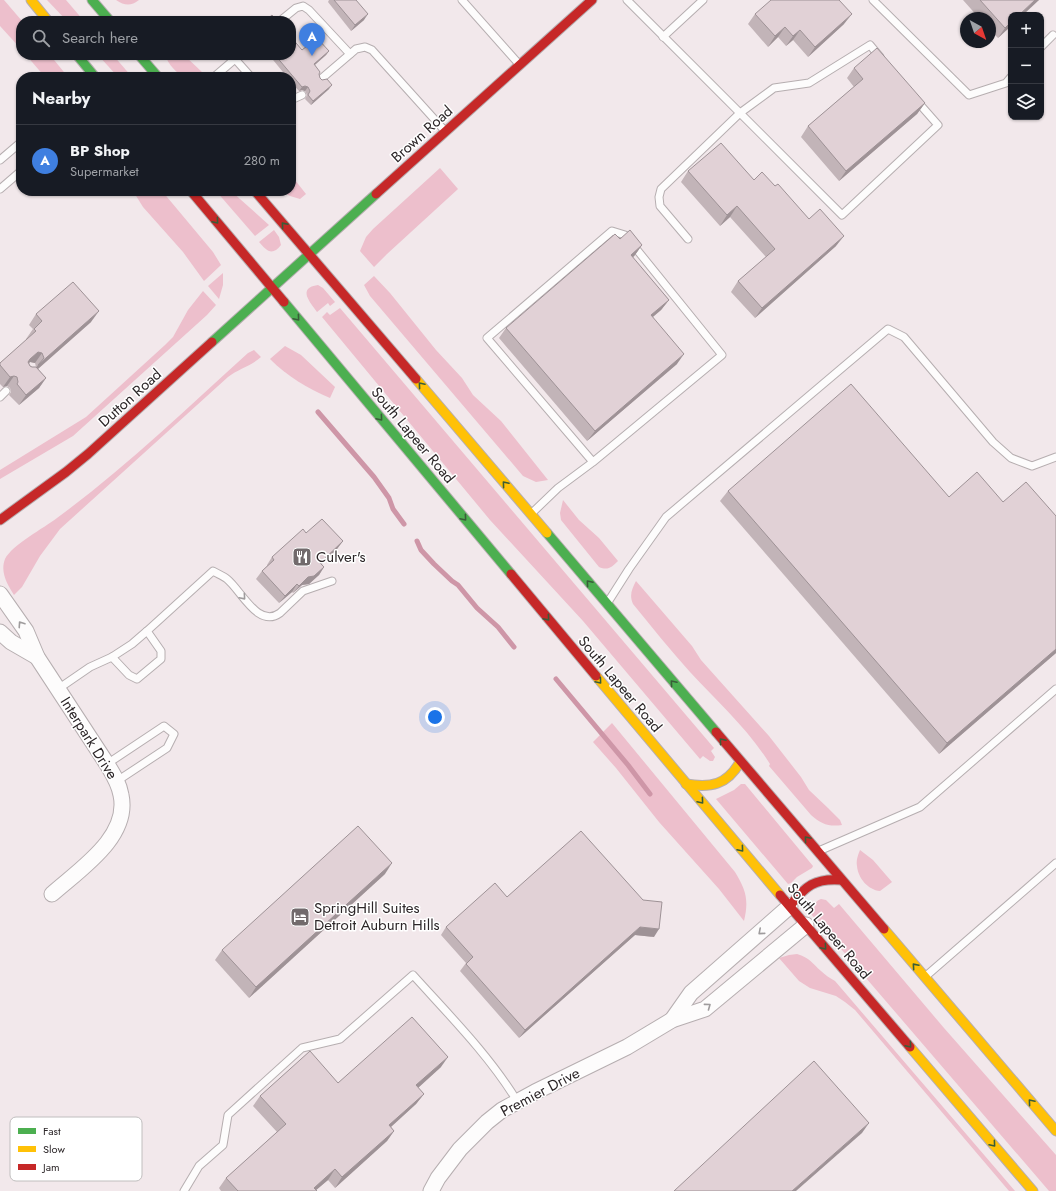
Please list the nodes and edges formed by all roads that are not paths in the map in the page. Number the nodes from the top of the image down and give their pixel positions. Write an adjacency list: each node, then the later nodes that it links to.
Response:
1 (30, 0): 8 (main road)
2 (92, 0): 9 (main road)
3 (462, 0): 20 (lane)
4 (592, 0): 20 (main road, Brown Road)
5 (627, 0): 12 (lane)
6 (703, 0): 12 (lane)
7 (873, 0): 26 (lane)
8 (44, 16)
9 (106, 16)
10 (286, 16): 14 (lane)
11 (1053, 35): 13 (lane)
12 (663, 36): 30 (lane)
13 (1044, 44)
14 (350, 54): 25 (lane); 31 (lane)
15 (81, 60): 21 (main road)
16 (143, 60): 22 (main road)
17 (234, 60): 23 (lane)
18 (240, 60): 24 (lane)
19 (884, 62): 30 (lane)
20 (520, 64): 31 (main road, Brown Road)
21 (91, 72)
22 (154, 72)
23 (220, 72)
24 (248, 72)
25 (320, 79)
26 (1008, 81)
27 (302, 95): 29 (lane)
28 (913, 96): 30 (lane)
29 (296, 98)
30 (740, 113): 38 (lane)
31 (445, 131): 39 (main road, Brown Road)
32 (16, 146): 33 (lane)
33 (0, 160)
34 (16, 175): 35 (lane)
35 (0, 189)
36 (195, 196): 40 (main road, South Lapeer Road, one-way to 40)
37 (259, 196): 39 (main road, one-way to 37)
38 (688, 239)
39 (310, 255): 40 (main road, Brown Road); 45 (main road, one-way to 39)
40 (272, 289): 46 (main road, Dutton Road); 59 (main road, South Lapeer Road, one-way to 59)
41 (6, 391): 42 (lane)
42 (0, 396)
43 (1056, 457): 49 (lane)
44 (593, 462): 44 (lane); 45 (lane)
45 (530, 514): 49 (main road, one-way to 45)
46 (0, 520)
47 (332, 581): 50 (lane, one-way to 47)
48 (0, 594): 52 (street, Interpark Drive, one-way to 48)
49 (606, 604): 56 (main road, one-way to 49)
50 (147, 631): 53 (lane); 53 (lane)
51 (0, 632): 52 (street, Interpark Drive)
52 (37, 657): 54 (street, Interpark Drive)
53 (112, 657): 54 (lane)
54 (58, 689): 57 (street, Interpark Drive)
55 (1056, 689): 60 (lane)
56 (740, 762): 59 (main road); 60 (main road, one-way to 56)
57 (107, 764): 58 (street, Interpark Drive); 58 (lane)
58 (117, 781): 63 (street, Interpark Drive)
59 (686, 784): 64 (main road, South Lapeer Road, one-way to 64)
60 (817, 852): 62 (main road)
61 (1056, 863): 66 (lane)
62 (841, 880): 64 (main road); 66 (main road, one-way to 62)
63 (52, 894)
64 (790, 906): 65 (main road, South Lapeer Road); 67 (street, Premier Drive, one-way to 67)
65 (806, 925): 67 (street, Premier Drive, one-way to 65); 72 (main road, South Lapeer Road, one-way to 72)
66 (924, 977): 69 (main road, one-way to 66)
67 (672, 1020): 68 (street, Premier Drive)
68 (517, 1101): 70 (lane); 71 (street, Premier Drive)
69 (1056, 1131)
70 (184, 1191)
71 (431, 1191)
72 (1033, 1191)

